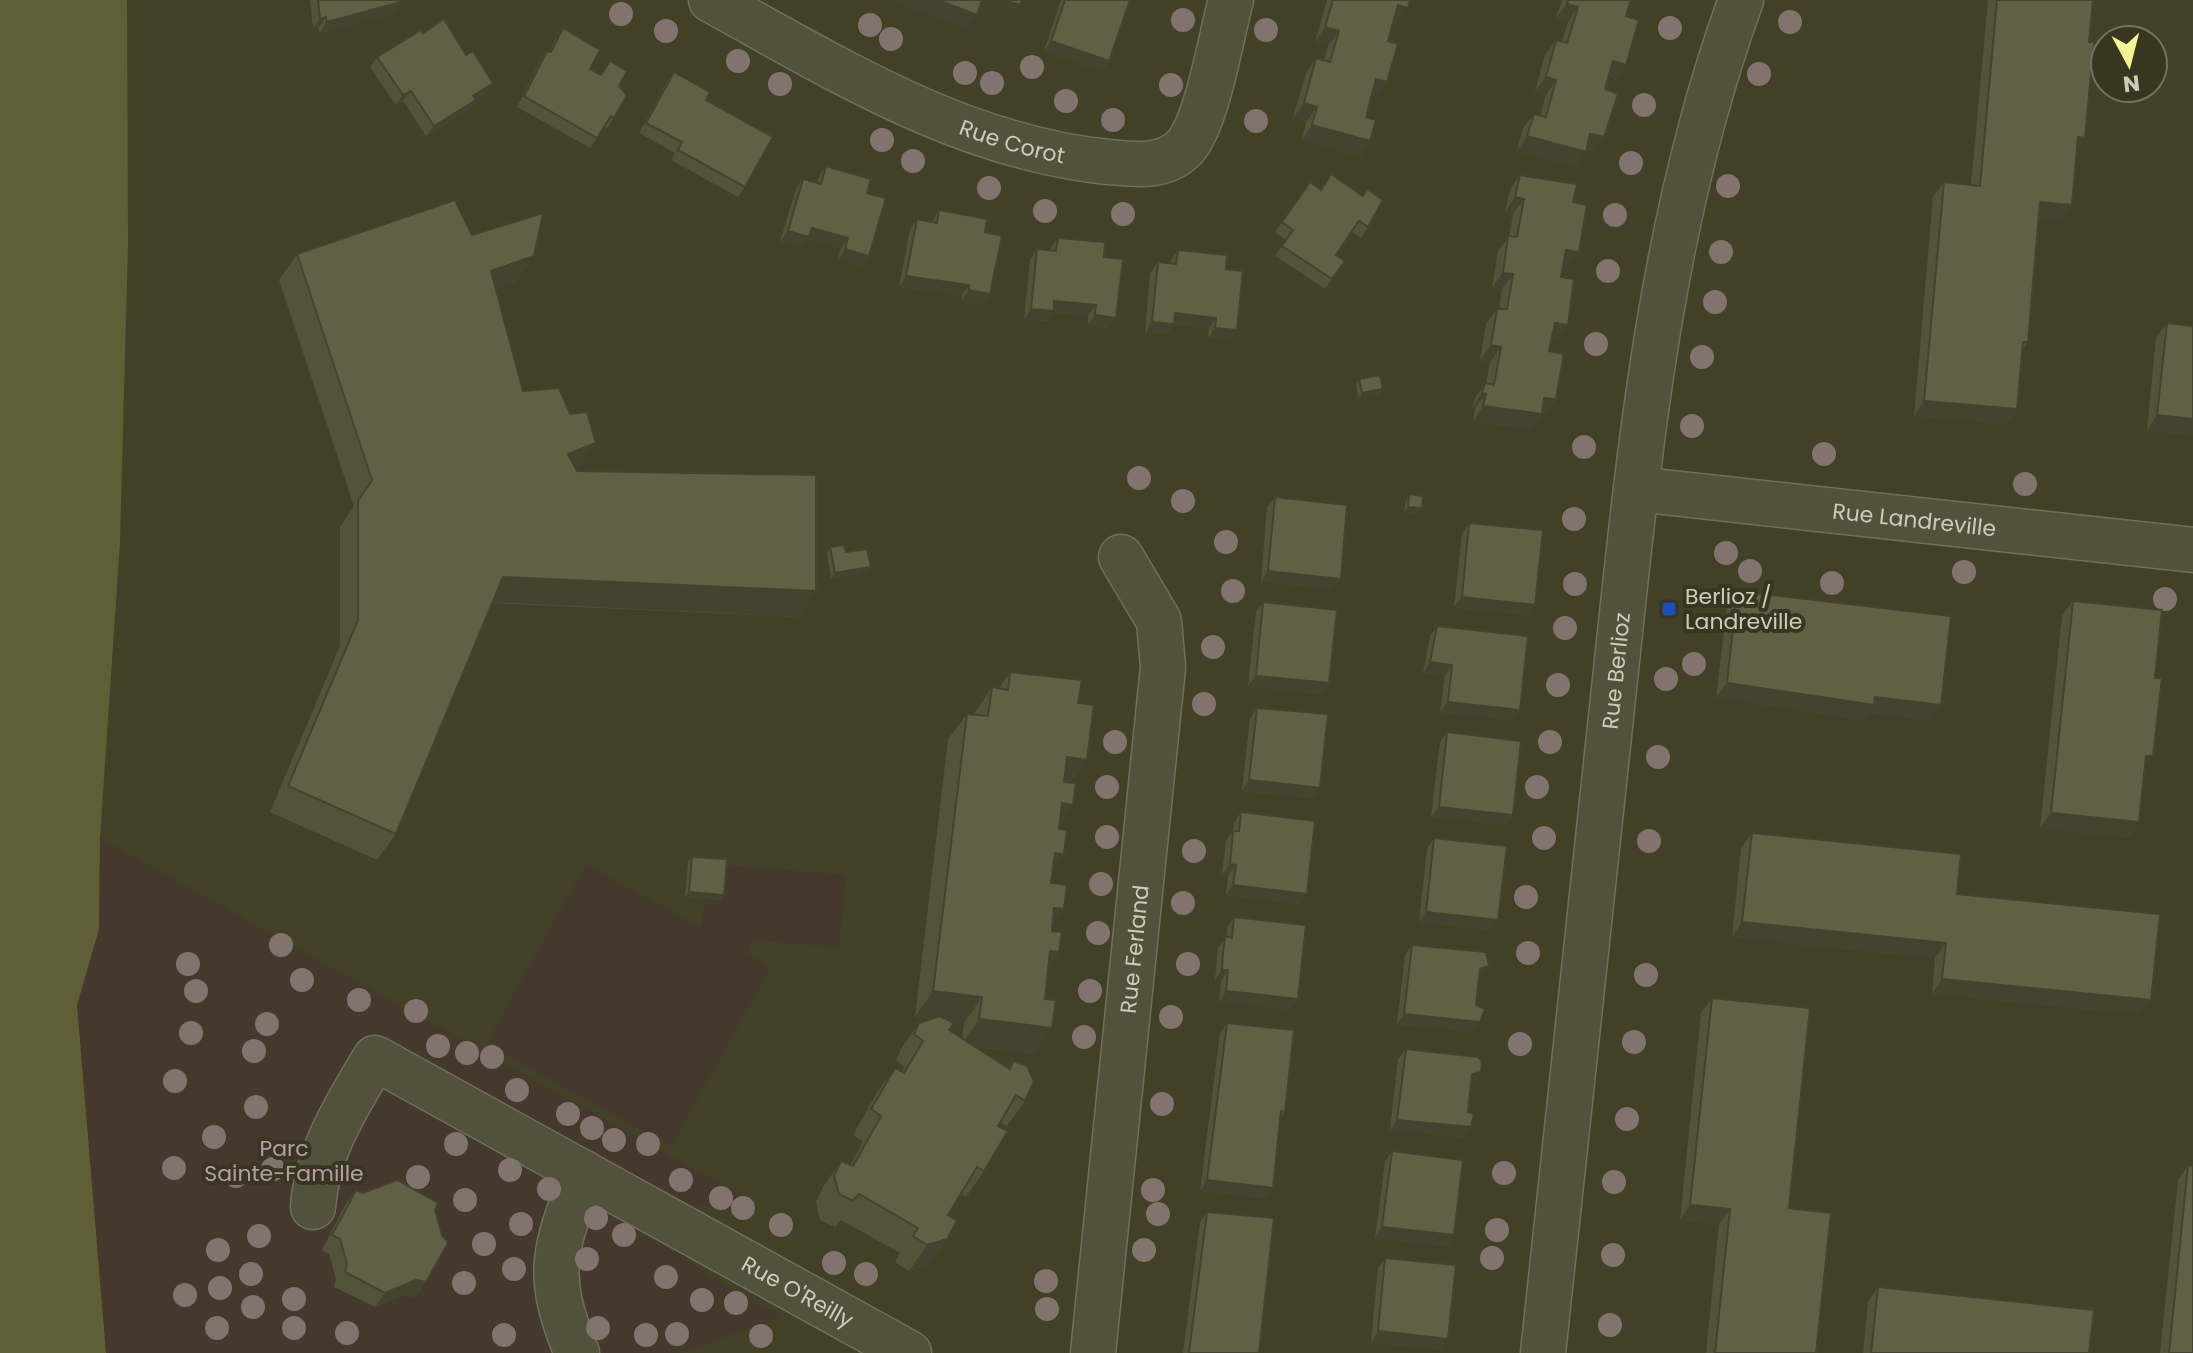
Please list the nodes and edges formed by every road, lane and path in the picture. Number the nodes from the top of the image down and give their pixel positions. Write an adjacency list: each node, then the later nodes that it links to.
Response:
1 (711, 0): 2 (street, Rue Corot)
2 (1231, 0)
3 (1741, 0): 4 (street, Rue Berlioz)
4 (1636, 489): 5 (street, Rue Landreville); 12 (street, Rue Berlioz)
5 (2193, 550)
6 (1121, 557): 11 (street, Rue Ferland)
7 (584, 1173): 8 (street, Rue O'Reilly); 9 (street); 10 (street, Rue O'Reilly)
8 (313, 1207)
9 (577, 1353)
10 (909, 1353)
11 (1093, 1353)
12 (1543, 1353)

